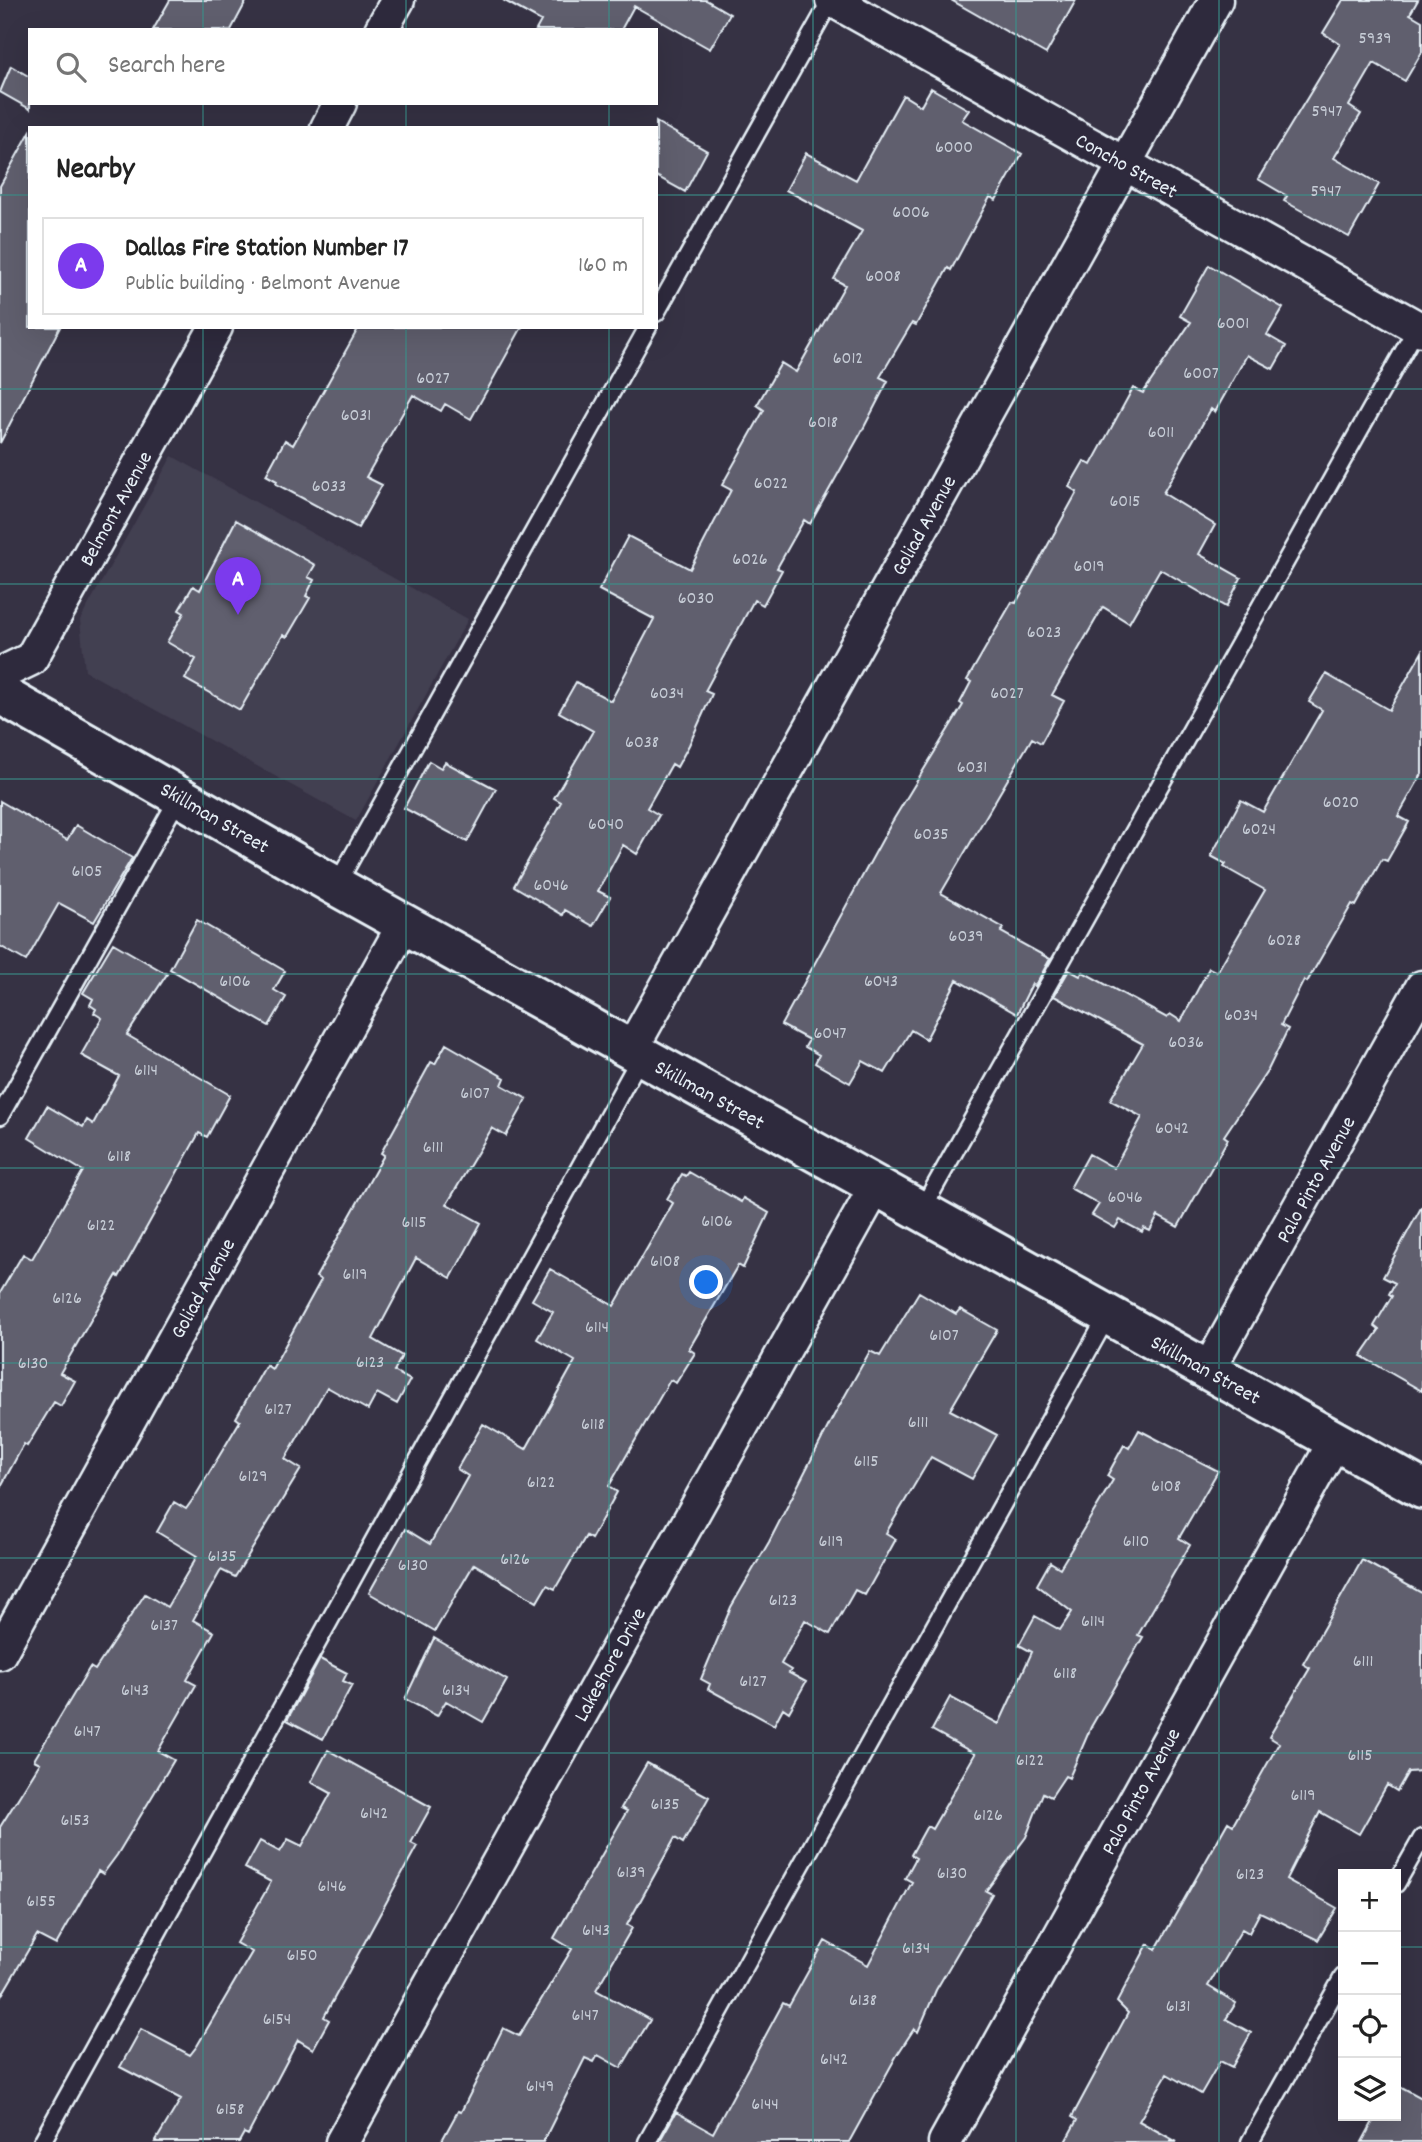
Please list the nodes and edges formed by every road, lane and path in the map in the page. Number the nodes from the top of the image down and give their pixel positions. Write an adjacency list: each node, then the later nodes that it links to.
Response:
1 (398, 0): 4 (street)
2 (832, 0): 7 (street, Concho Street); 8 (lane)
3 (1216, 0): 7 (street, Goliad Avenue)
4 (382, 28)
5 (339, 105): 6 (street)
6 (328, 126)
7 (1124, 163): 9 (street, Concho Street); 18 (street, Goliad Avenue)
8 (658, 309)
9 (1420, 325): 21 (lane)
10 (214, 329): 12 (street, Belmont Avenue)
11 (647, 329): 15 (lane)
12 (0, 674)
13 (0, 694): 14 (main road, Skillman Street)
14 (179, 797): 15 (main road, Skillman Street); 19 (lane)
15 (336, 886): 16 (main road, Skillman Street)
16 (404, 924): 18 (main road, Skillman Street); 26 (street, Goliad Avenue)
17 (1422, 987): 23 (street, Palo Pinto Avenue)
18 (636, 1053): 20 (main road, Skillman Street); 30 (lane)
19 (0, 1116)
20 (876, 1186): 21 (main road, Skillman Street); 31 (street, Lakeshore Drive)
21 (921, 1211): 22 (main road, Skillman Street)
22 (1108, 1315): 23 (main road, Skillman Street); 32 (lane)
23 (1208, 1370): 24 (main road, Skillman Street)
24 (1335, 1441): 25 (main road, Skillman Street); 33 (street, Palo Pinto Avenue)
25 (1422, 1489)
26 (0, 1653)
27 (1422, 1838): 28 (lane)
28 (1401, 1875)
29 (1338, 1986): 34 (lane)
30 (42, 2142)
31 (342, 2142)
32 (647, 2142)
33 (944, 2142)
34 (1250, 2142)

